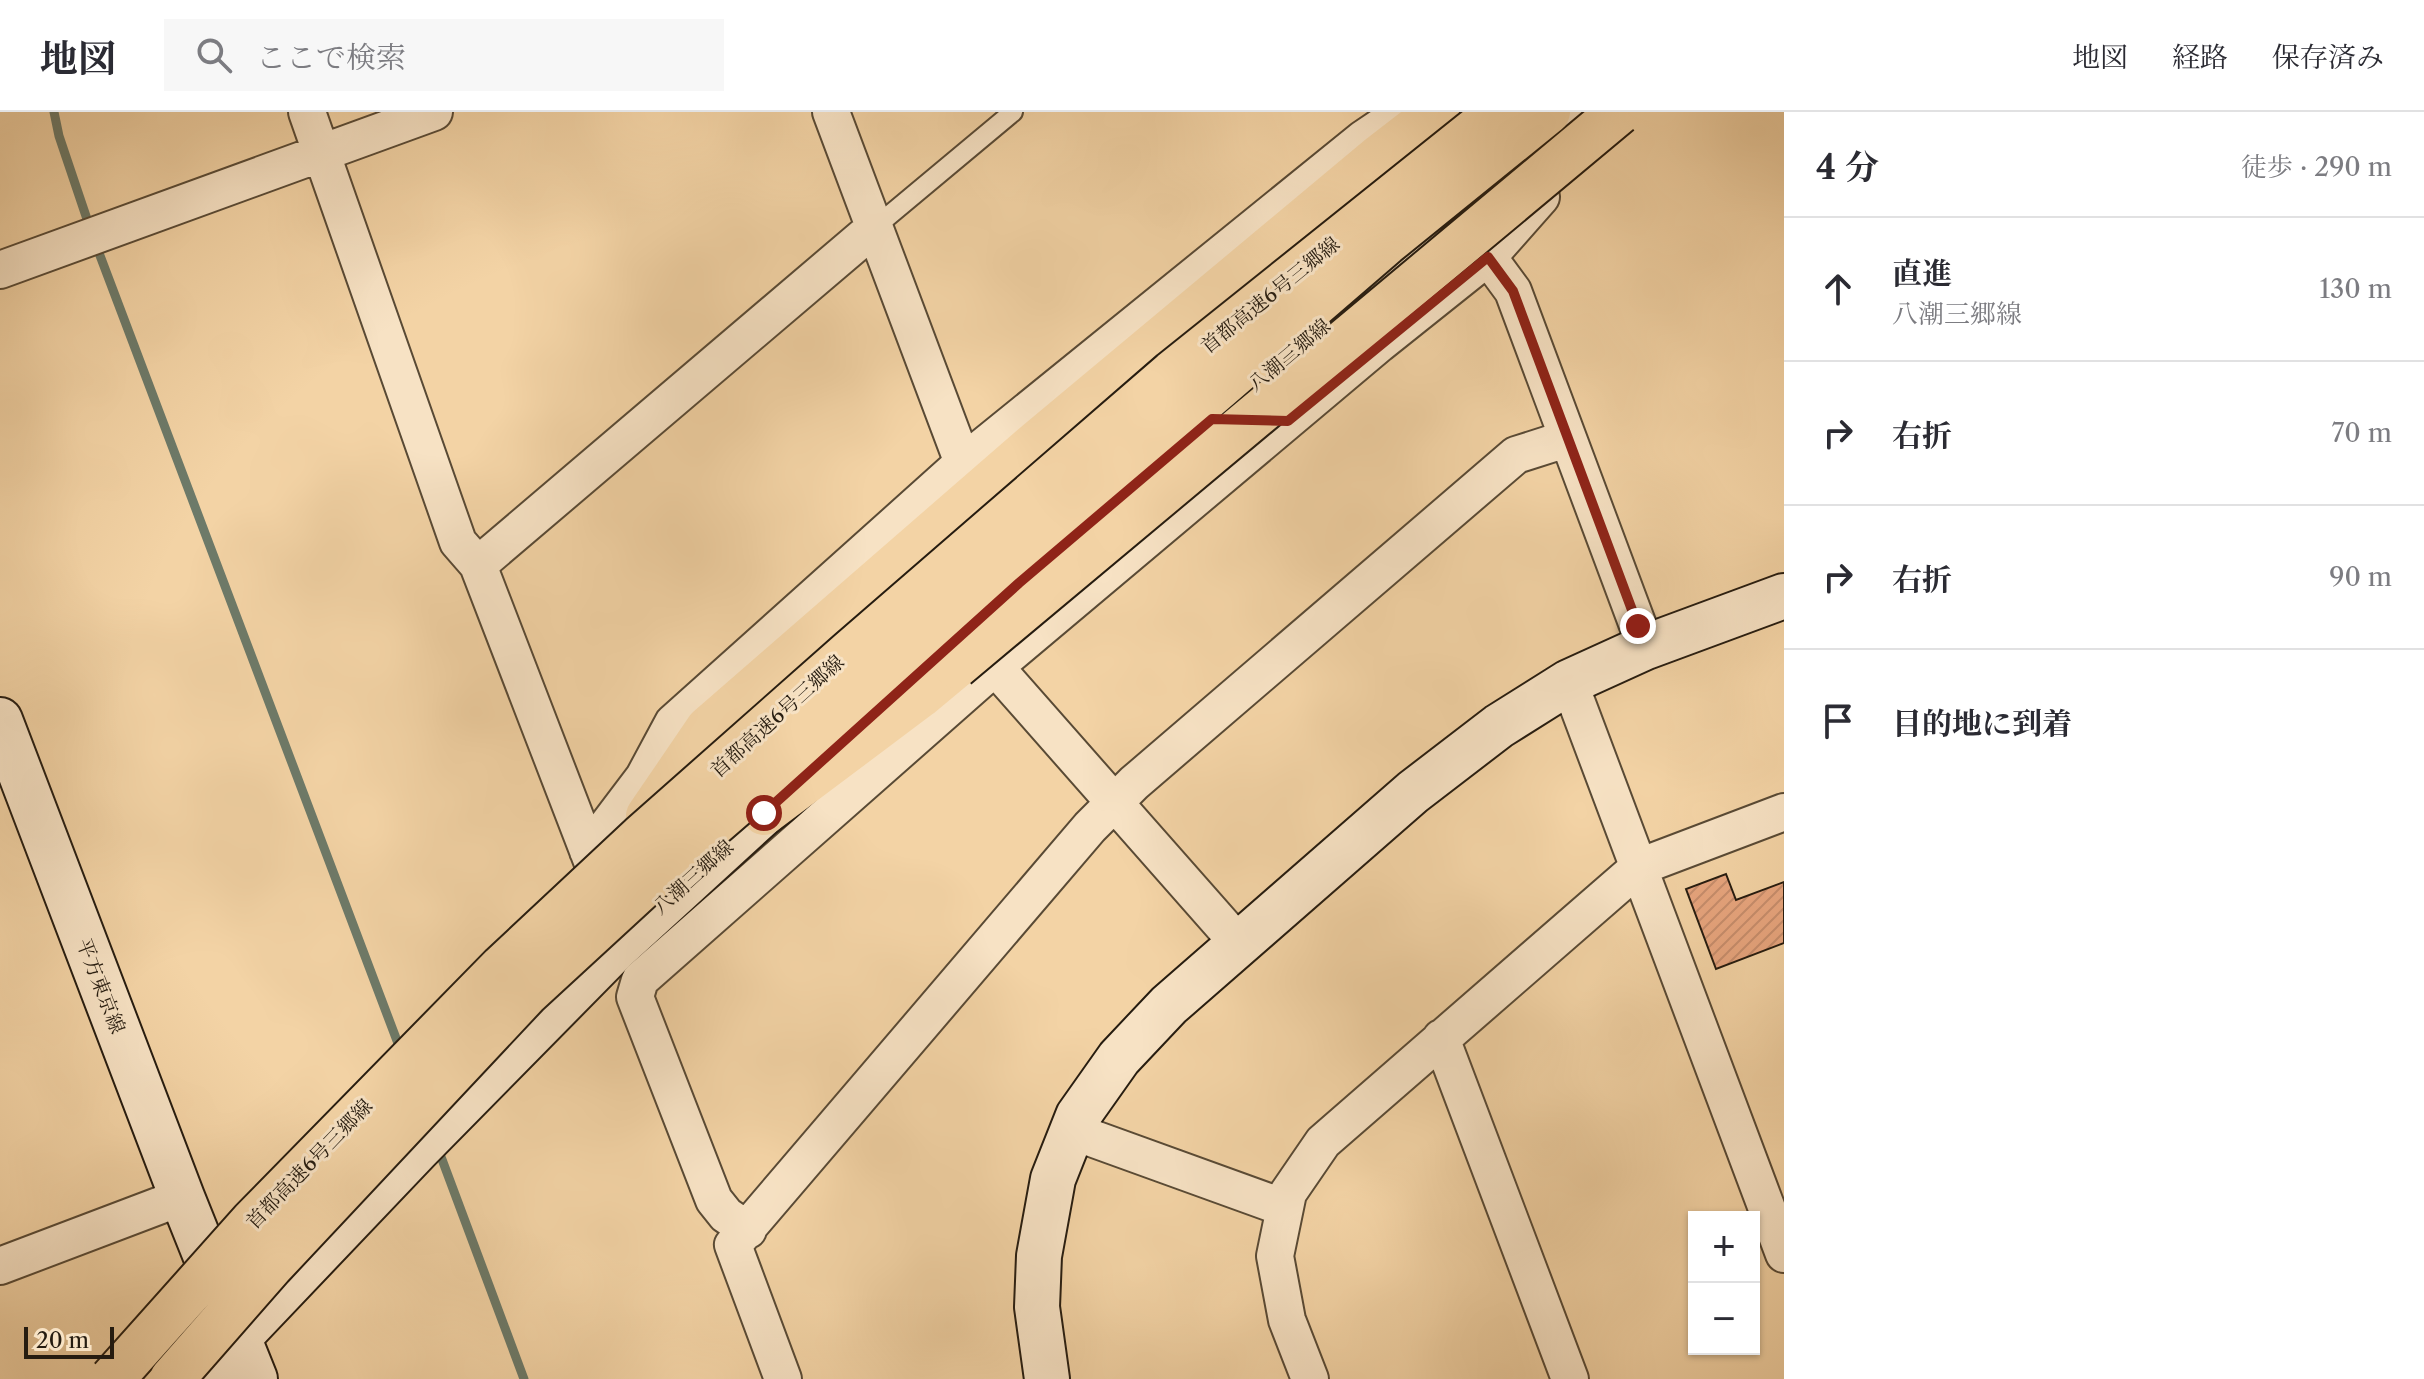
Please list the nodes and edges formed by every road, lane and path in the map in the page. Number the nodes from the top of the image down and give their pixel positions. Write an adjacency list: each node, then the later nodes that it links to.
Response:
1 (307, 112): 11 (street)
2 (434, 112): 11 (street)
3 (831, 112): 12 (street)
4 (1013, 112): 12 (lane)
5 (1403, 112): 10 (street)
6 (1437, 112): 28 (highway)
7 (1458, 112): 28 (main road)
8 (1498, 112): 42 (highway, 首都高速6号三郷線, bridge)
9 (1583, 112): 13 (street); 15 (main road, 八潮三郷線); 22 (highway, bridge); 43 (highway, 首都高速6号三郷線, bridge)
10 (1358, 126): 18 (street)
11 (322, 152): 14 (street); 19 (street)
12 (874, 228): 18 (street); 19 (street)
13 (1488, 257): 16 (street); 17 (street)
14 (0, 270)
15 (1212, 419): 16 (street); 27 (main road, 八潮三郷線)
16 (1288, 421): 22 (street)
17 (1566, 439): 21 (street); 25 (street)
18 (963, 463): 29 (street)
19 (478, 565): 29 (street)
20 (1784, 596): 21 (main road)
21 (1646, 647): 23 (main road)
22 (976, 666): 25 (street); 27 (highway); 36 (street)
23 (1569, 682): 30 (street); 31 (main road)
24 (0, 720): 34 (main road, 平方東京線)
25 (1115, 803): 31 (street); 36 (street)
26 (1784, 812): 30 (street)
27 (764, 813): 40 (main road, 八潮三郷線)
28 (648, 816): 29 (main road)
29 (591, 859): 37 (main road)
30 (1639, 867): 32 (street); 38 (street)
31 (1240, 945): 33 (main road)
32 (1441, 1038): 35 (street); 49 (street)
33 (1072, 1131): 35 (street); 47 (main road)
34 (182, 1197): 37 (main road, 平方東京線); 39 (street)
35 (1285, 1208): 48 (street)
36 (748, 1230): 46 (street)
37 (205, 1251): 40 (main road, 平方東京線); 41 (main road)
38 (1784, 1254)
39 (0, 1266)
40 (239, 1337): 44 (main road); 45 (main road, 平方東京線)
41 (88, 1379)
42 (112, 1379)
43 (172, 1379)
44 (204, 1379)
45 (255, 1379)
46 (783, 1379)
47 (1047, 1379)
48 (1310, 1379)
49 (1570, 1379)

